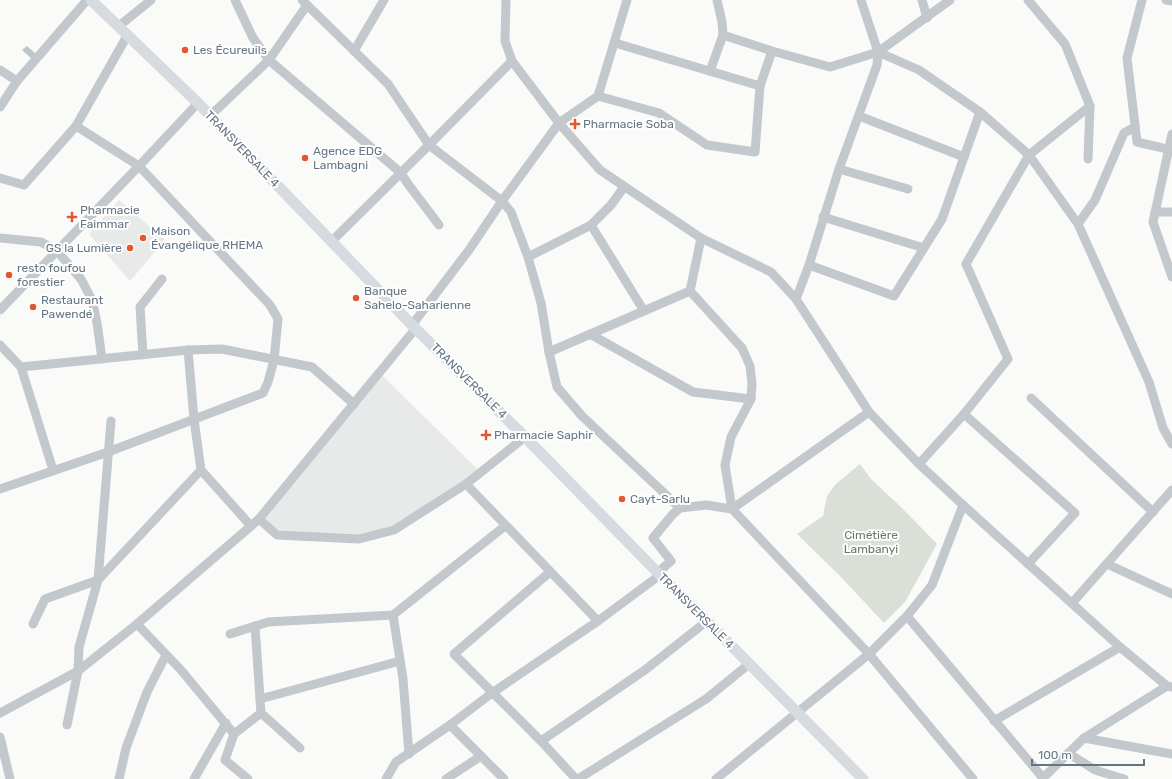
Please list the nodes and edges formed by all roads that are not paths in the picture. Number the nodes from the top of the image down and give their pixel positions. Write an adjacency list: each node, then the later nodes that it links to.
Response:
1 (87, 0): 29 (street)
2 (91, 0): 18 (main road, TRANSVERSALE 4)
3 (151, 0): 18 (street)
4 (235, 0): 25 (street)
5 (384, 0): 22 (street)
6 (506, 0): 26 (street)
7 (627, 0): 21 (street)
8 (717, 0): 19 (street)
9 (861, 0): 24 (street)
10 (922, 0): 17 (street)
11 (950, 0): 17 (street)
12 (1028, 0): 33 (street)
13 (1142, 0): 40 (street)
14 (1166, 0): 15 (street)
15 (1172, 1)
16 (305, 2): 22 (street); 25 (street)
17 (927, 18): 24 (street)
18 (119, 26): 20 (main road, TRANSVERSALE 4)
19 (723, 35): 23 (street); 28 (street)
20 (128, 36): 32 (main road, TRANSVERSALE 4); 39 (street)
21 (615, 43): 28 (street); 31 (street)
22 (354, 51): 42 (street)
23 (772, 51): 24 (street); 30 (street)
24 (878, 52): 35 (street); 37 (street)
25 (269, 60): 36 (street); 49 (street)
26 (512, 61): 38 (street); 42 (street)
27 (0, 70): 29 (street)
28 (710, 71): 30 (street)
29 (17, 81): 34 (street)
30 (760, 86): 31 (street)
31 (598, 96): 38 (street)
32 (198, 103): 36 (main road, TRANSVERSALE 4); 47 (street)
33 (1090, 106): 44 (street); 46 (street)
34 (0, 107)
35 (980, 112): 44 (street); 45 (street)
36 (210, 116): 62 (main road, TRANSVERSALE 4)
37 (859, 116): 45 (street); 48 (street)
38 (559, 123): 51 (street); 53 (street)
39 (76, 126): 47 (street); 50 (street)
40 (1135, 127): 43 (street); 57 (street)
41 (1172, 134): 43 (street)
42 (430, 145): 49 (street); 53 (street)
43 (1170, 149): 54 (street)
44 (1029, 155): 57 (street); 86 (street)
45 (964, 157): 63 (street)
46 (1088, 158)
47 (139, 166): 64 (street); 80 (street)
48 (839, 169): 52 (street); 56 (street)
49 (401, 173): 58 (street); 62 (street)
50 (0, 178)
51 (624, 187): 59 (street); 61 (street)
52 (908, 189)
53 (502, 201): 65 (street); 73 (street)
54 (1155, 212): 55 (street); 67 (street)
55 (1172, 212)
56 (823, 217): 63 (street); 66 (street)
57 (1078, 224): 90 (street)
58 (439, 225)
59 (591, 225): 65 (street); 72 (street)
60 (0, 238): 64 (street)
61 (701, 238): 69 (street); 70 (street)
62 (331, 242): 73 (main road, TRANSVERSALE 4)
63 (924, 248): 66 (street)
64 (56, 251): 71 (street); 79 (street)
65 (528, 257): 77 (street)
66 (810, 266): 70 (street)
67 (1172, 277)
68 (162, 279): 78 (street)
69 (690, 291): 72 (street); 83 (street)
70 (796, 299): 85 (street)
71 (0, 310)
72 (644, 311): 74 (street)
73 (414, 326): 84 (street); 89 (main road, TRANSVERSALE 4)
74 (590, 334): 77 (street); 83 (street)
75 (0, 345): 81 (street)
76 (188, 350): 78 (street); 80 (street); 87 (street)
77 (549, 352): 99 (street)
78 (143, 355): 79 (street)
79 (102, 359): 81 (street)
80 (274, 360): 84 (street); 87 (street)
81 (21, 367): 93 (street)
82 (1031, 398): 101 (street)
83 (752, 399): 100 (street)
84 (354, 404): 102 (street)
85 (869, 412): 92 (street); 100 (street)
86 (964, 414): 92 (street); 105 (street)
87 (194, 419): 91 (street); 94 (street)
88 (111, 421): 91 (street)
89 (525, 437): 95 (street); 108 (main road, TRANSVERSALE 4)
90 (1172, 444)
91 (108, 452): 93 (street); 109 (street)
92 (919, 464): 98 (street)
93 (53, 470): 96 (street)
94 (201, 470): 103 (street); 109 (street)
95 (466, 484): 102 (street); 104 (street)
96 (0, 489)
97 (1172, 490): 101 (street)
98 (963, 505): 105 (street); 113 (street)
99 (680, 508): 100 (street); 108 (street)
100 (732, 509): 121 (street)
101 (1153, 512): 106 (street)
102 (258, 519): 103 (street)
103 (251, 526): 117 (street)
104 (505, 526): 107 (street); 112 (street)
105 (1028, 564): 111 (street)
106 (1107, 564): 110 (street); 111 (street)
107 (550, 572): 114 (street); 127 (street)
108 (659, 574): 114 (street); 115 (main road, TRANSVERSALE 4)
109 (98, 580): 116 (street); 125 (street)
110 (1172, 594)
111 (1072, 603): 120 (street)
112 (393, 615): 118 (street); 123 (street)
113 (907, 616): 121 (street); 132 (street)
114 (598, 621): 127 (street)
115 (707, 621): 124 (main road, TRANSVERSALE 4); 139 (street)
116 (33, 624)
117 (137, 624): 122 (street); 125 (street)
118 (255, 626): 119 (street); 128 (street)
119 (230, 634)
120 (1120, 647): 126 (street); 132 (street)
121 (869, 654): 131 (street); 156 (street)
122 (166, 655): 133 (street); 147 (street)
123 (400, 661): 128 (street); 142 (street)
124 (749, 664): 131 (main road, TRANSVERSALE 4); 153 (street)
125 (78, 671): 129 (street); 134 (street)
126 (1169, 687): 138 (street)
127 (492, 693): 135 (street); 139 (street)
128 (260, 699): 130 (street)
129 (0, 713)
130 (261, 713): 136 (street); 140 (street)
131 (798, 713): 154 (street); 155 (main road, TRANSVERSALE 4)
132 (994, 721): 157 (street)
133 (226, 723): 136 (street); 148 (street)
134 (67, 725)
135 (450, 725): 142 (street); 144 (street)
136 (234, 734): 149 (street)
137 (0, 738): 146 (street)
138 (1084, 738): 141 (street); 143 (street)
139 (540, 741): 153 (street)
140 (300, 748)
141 (1068, 753): 145 (street); 157 (street)
142 (409, 754): 150 (street)
143 (1172, 754)
144 (481, 756): 151 (street); 152 (street)
145 (1095, 775): 158 (street)
146 (10, 779)
147 (119, 779)
148 (194, 779)
149 (248, 779)
150 (386, 779)
151 (446, 779)
152 (504, 779)
153 (577, 779)
154 (716, 779)
155 (862, 779)
156 (973, 779)
157 (1042, 779)
158 (1124, 779)

